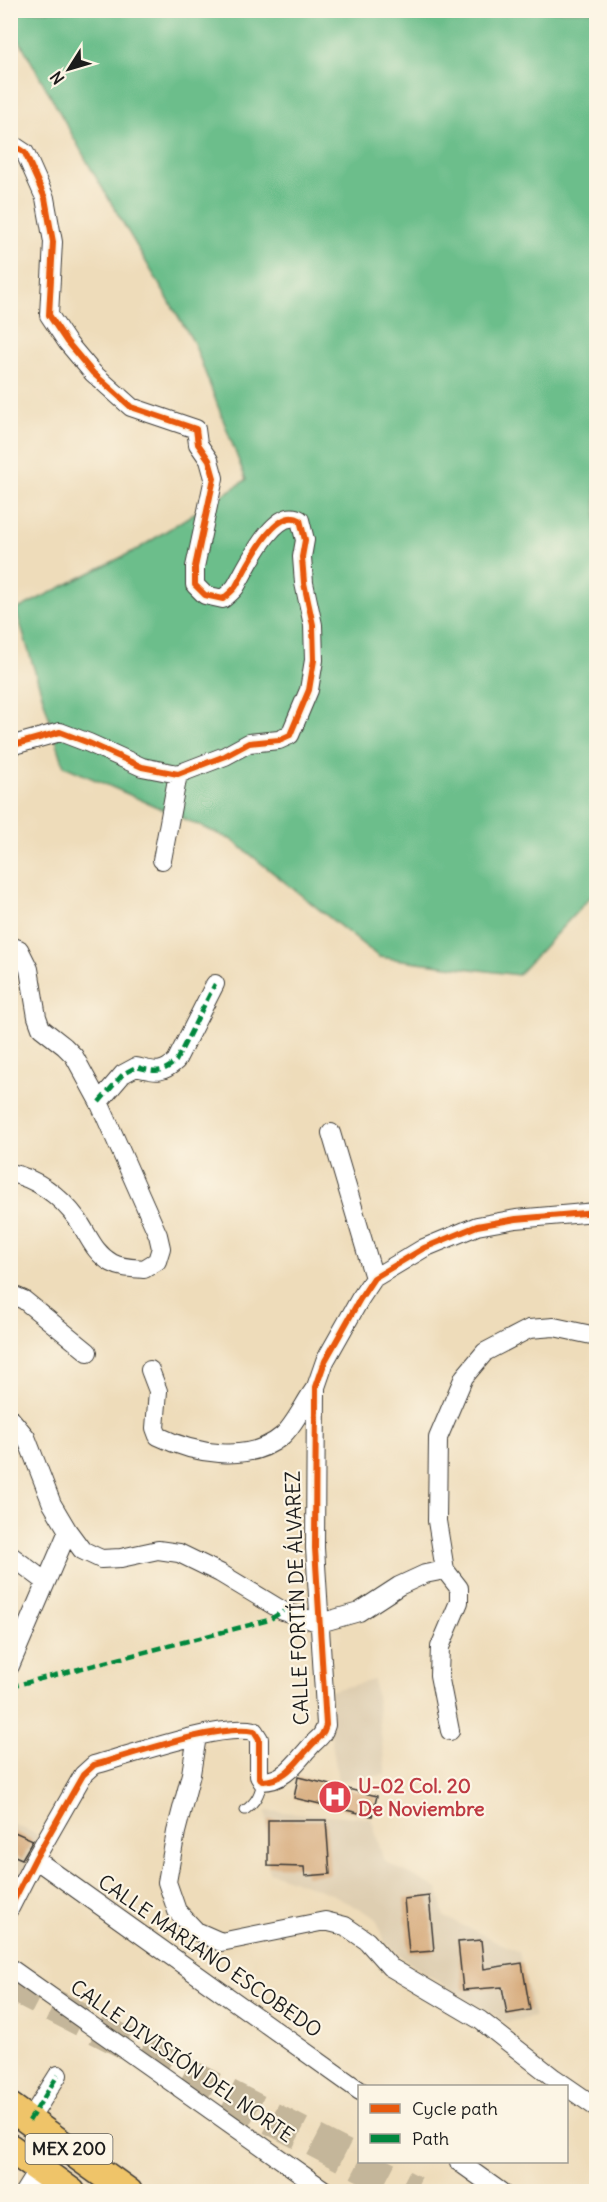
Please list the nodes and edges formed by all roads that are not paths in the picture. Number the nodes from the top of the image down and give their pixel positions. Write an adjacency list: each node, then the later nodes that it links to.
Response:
1 (10, 143): 3 (street)
2 (10, 746): 3 (street)
3 (178, 774): 4 (street)
4 (162, 860)
5 (10, 946): 7 (street)
6 (215, 984): 7 (street)
7 (99, 1102): 9 (street)
8 (331, 1133): 11 (street)
9 (10, 1173)
10 (597, 1212): 11 (street)
11 (374, 1278): 16 (street)
12 (10, 1294): 14 (street)
13 (597, 1336): 20 (street)
14 (88, 1352)
15 (150, 1370): 16 (street)
16 (316, 1387): 22 (street, CALLE FORTÍN DE ÁLVAREZ)
17 (10, 1418): 18 (street)
18 (68, 1531): 21 (street); 22 (street)
19 (10, 1555): 21 (street)
20 (445, 1570): 22 (street); 24 (street)
21 (46, 1582): 23 (street)
22 (320, 1623): 26 (street, CALLE FORTÍN DE ÁLVAREZ)
23 (10, 1666)
24 (450, 1731)
25 (197, 1736): 26 (street); 28 (street); 32 (street)
26 (262, 1781): 27 (lane)
27 (245, 1810)
28 (35, 1859): 29 (street); 34 (street, CALLE MARIANO ESCOBEDO)
29 (10, 1908)
30 (10, 1968): 42 (street, CALLE DIVISIÓN DEL NORTE)
31 (58, 2075): 36 (street)
32 (564, 2085)
33 (568, 2087): 35 (street)
34 (358, 2090)
35 (597, 2107)
36 (20, 2114): 41 (main road, MEX 200)
37 (10, 2148): 39 (main road, MEX 200)
38 (460, 2163): 43 (street)
39 (31, 2180): 40 (main road, MEX 200)
40 (71, 2192)
41 (128, 2192)
42 (327, 2192)
43 (501, 2192)

